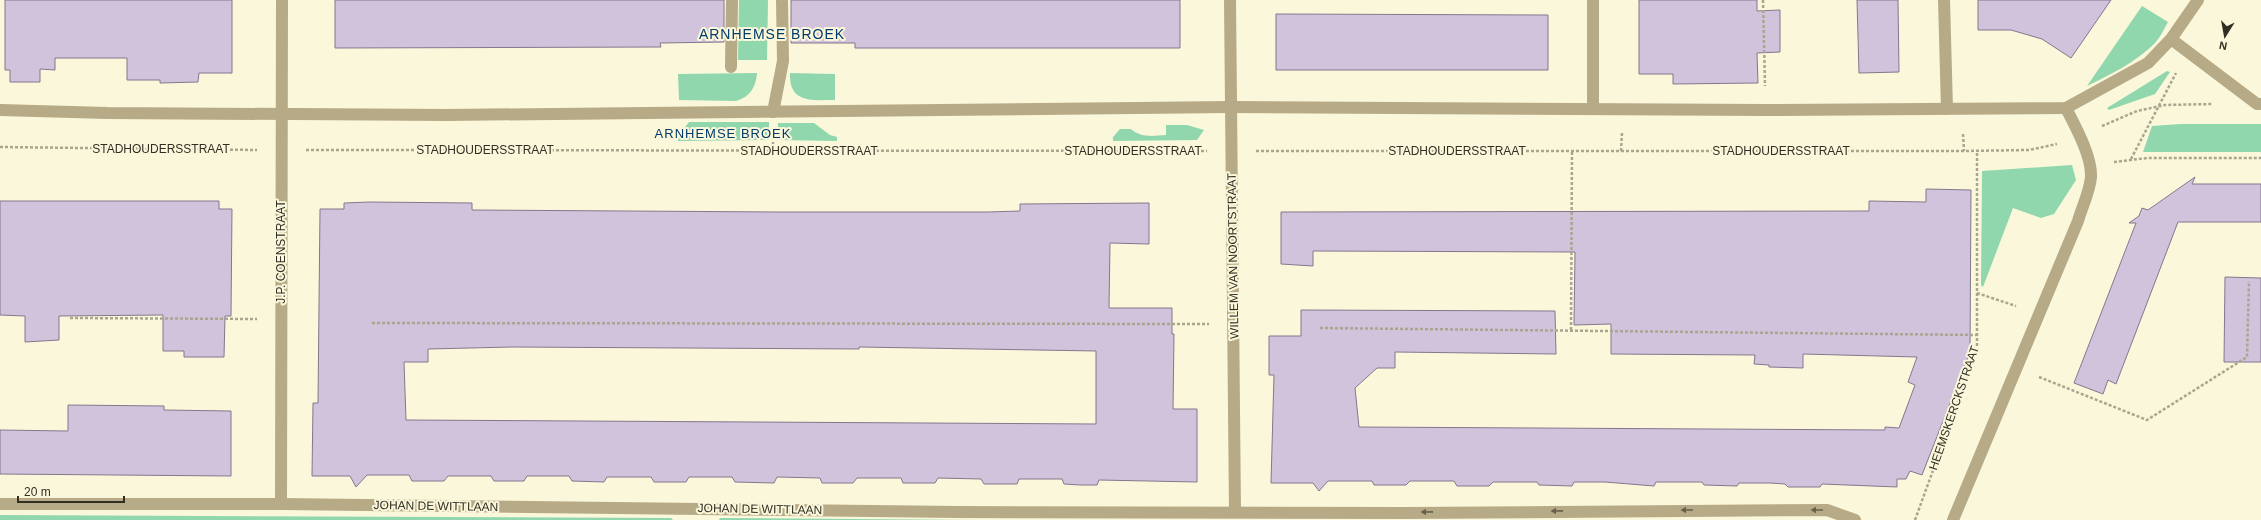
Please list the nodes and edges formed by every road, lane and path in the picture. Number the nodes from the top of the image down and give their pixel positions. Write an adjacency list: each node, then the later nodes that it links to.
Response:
1 (282, 0): 21 (street, J.P. COENSTRAAT)
2 (732, 0): 11 (street)
3 (782, 0): 20 (street)
4 (1230, 0): 13 (street, WILLEM VAN NOORTSTRAAT)
5 (1593, 0): 15 (street)
6 (1763, 0): 19 (path)
7 (1944, 0): 17 (street)
8 (2198, 0): 9 (street)
9 (2171, 39): 10 (street); 16 (street)
10 (2188, 53): 12 (street); 14 (path)
11 (731, 67)
12 (2259, 104): 14 (path, STADHOUDERSSTRAAT)
13 (1230, 107): 15 (street); 20 (street); 25 (street, WILLEM VAN NOORTSTRAAT)
14 (2157, 107): 22 (path, STADHOUDERSSTRAAT); 29 (path)
15 (1593, 108): 19 (street)
16 (2066, 108): 17 (street); 22 (street)
17 (1947, 109): 19 (street)
18 (0, 110): 21 (street)
19 (1765, 110)
20 (773, 112): 21 (street)
21 (281, 114): 24 (street, J.P. COENSTRAAT)
22 (2079, 136): 27 (path, STADHOUDERSSTRAAT); 30 (street)
23 (0, 147): 24 (path, STADHOUDERSSTRAAT)
24 (282, 150): 25 (path, STADHOUDERSSTRAAT); 35 (street, J.P. COENSTRAAT)
25 (1232, 151): 26 (path, STADHOUDERSSTRAAT); 37 (street, WILLEM VAN NOORTSTRAAT)
26 (1572, 151): 27 (path, STADHOUDERSSTRAAT); 39 (path)
27 (1977, 151): 32 (path, HEEMSKERCKSTRAAT)
28 (2261, 158): 29 (path)
29 (2131, 160): 30 (path)
30 (2090, 165): 33 (street)
31 (2249, 281): 41 (path)
32 (1977, 293): 33 (path); 40 (path, HEEMSKERCKSTRAAT)
33 (2038, 313): 41 (street)
34 (70, 318): 35 (path)
35 (281, 319): 43 (street, J.P. COENSTRAAT)
36 (372, 323): 37 (path)
37 (1233, 324): 44 (street, WILLEM VAN NOORTSTRAAT)
38 (1320, 328): 39 (path)
39 (1571, 330): 40 (path)
40 (1977, 335): 46 (path, HEEMSKERCKSTRAAT)
41 (2016, 368): 47 (street)
42 (0, 504): 43 (street, JOHAN DE WITTLAAN)
43 (281, 504): 44 (street, JOHAN DE WITTLAAN)
44 (1235, 512): 45 (street, JOHAN DE WITTLAAN, one-way to 44)
45 (1855, 520)
46 (1915, 520)
47 (1953, 520)

